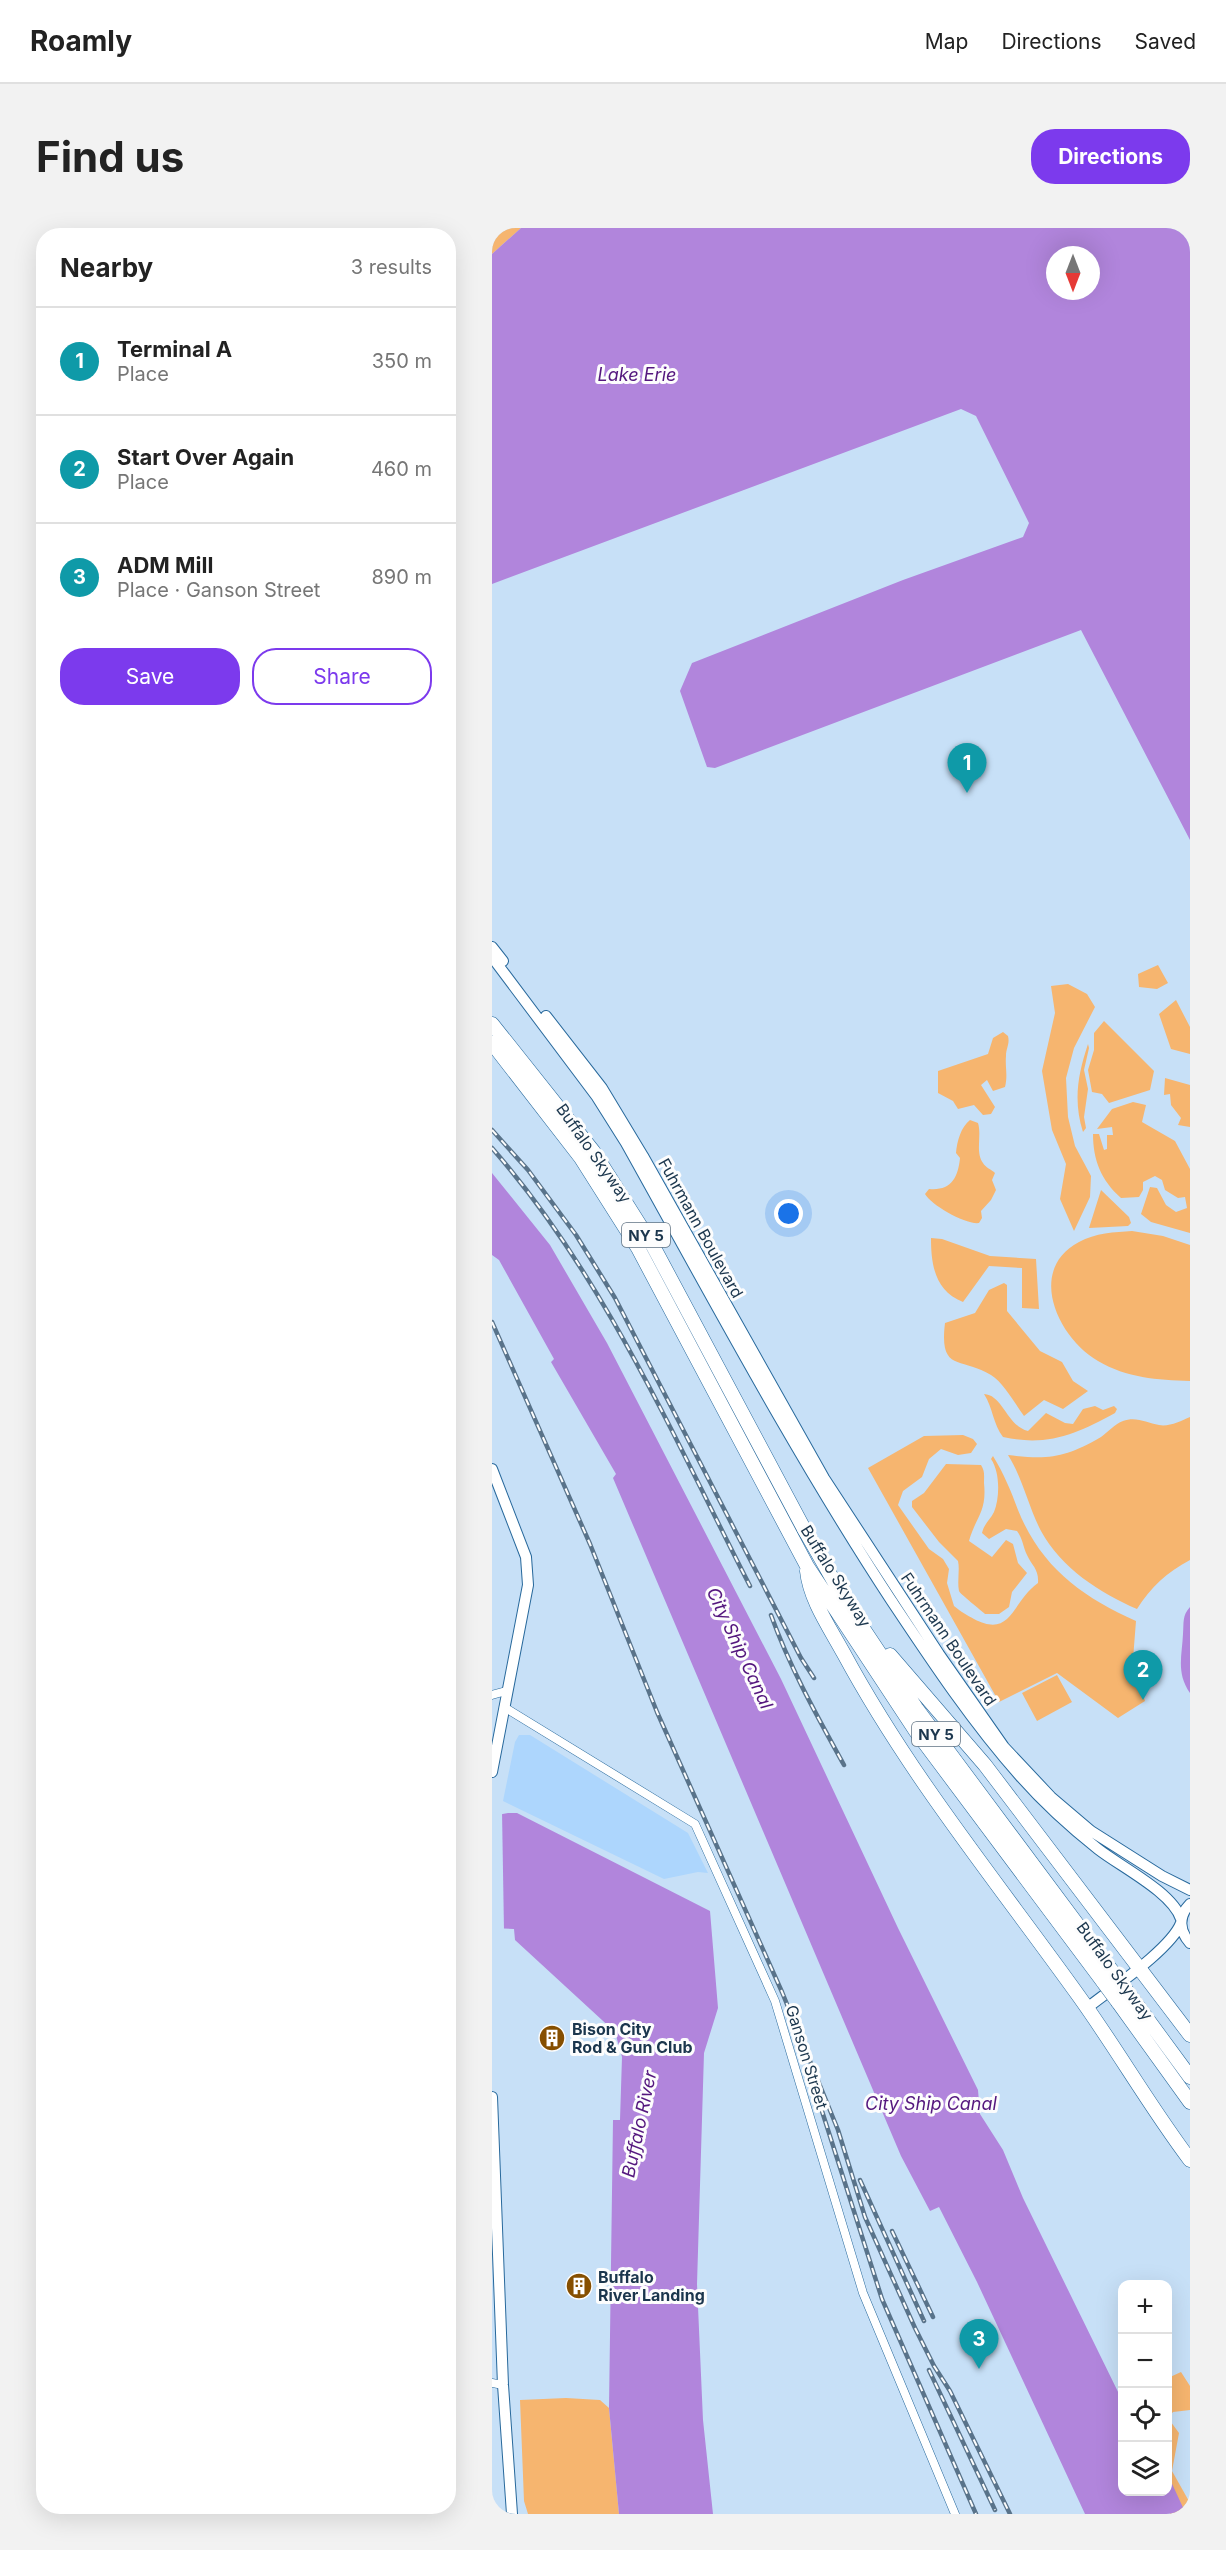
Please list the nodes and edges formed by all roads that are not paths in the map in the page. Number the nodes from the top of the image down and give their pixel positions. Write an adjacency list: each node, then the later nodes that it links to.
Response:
1 (492, 947): 3 (street, Fuhrmann Boulevard)
2 (492, 957): 3 (street, Fuhrmann Boulevard)
3 (534, 1006): 14 (street, Fuhrmann Boulevard)
4 (492, 1024): 7 (highway, Buffalo Skyway / NY 5)
5 (492, 1042): 7 (highway, Buffalo Skyway / NY 5)
6 (492, 1469): 11 (street)
7 (764, 1469): 8 (highway, Buffalo Skyway / NY 5)
8 (771, 1482): 9 (highway, Buffalo Skyway / NY 5); 10 (highway, Buffalo Skyway / NY 5)
9 (807, 1566): 22 (highway, Buffalo Skyway / NY 5); 24 (highway)
10 (848, 1605): 21 (highway); 22 (highway, Buffalo Skyway / NY 5)
11 (506, 1691): 12 (street); 13 (street)
12 (492, 1695)
13 (504, 1707): 15 (street); 32 (street, Ganson Street)
14 (1009, 1757): 16 (street, Fuhrmann Boulevard); 18 (street, Fuhrmann Boulevard)
15 (492, 1772)
16 (1190, 1890)
17 (1190, 1904): 18 (street)
18 (1181, 1921): 19 (street, Fuhrmann Boulevard); 20 (street)
19 (1190, 1943): 20 (street)
20 (1155, 1954): 21 (street)
21 (1140, 1965): 24 (street); 25 (highway)
22 (1109, 1979): 23 (highway, Buffalo Skyway / NY 5, bridge)
23 (1123, 1998): 26 (highway, Buffalo Skyway / NY 5); 28 (highway, Buffalo Skyway / NY 5)
24 (1087, 2008): 29 (highway)
25 (1190, 2035)
26 (1190, 2077)
27 (492, 2097): 30 (street)
28 (1190, 2102)
29 (1190, 2160)
30 (498, 2384): 31 (street)
31 (512, 2514)
32 (955, 2514)

